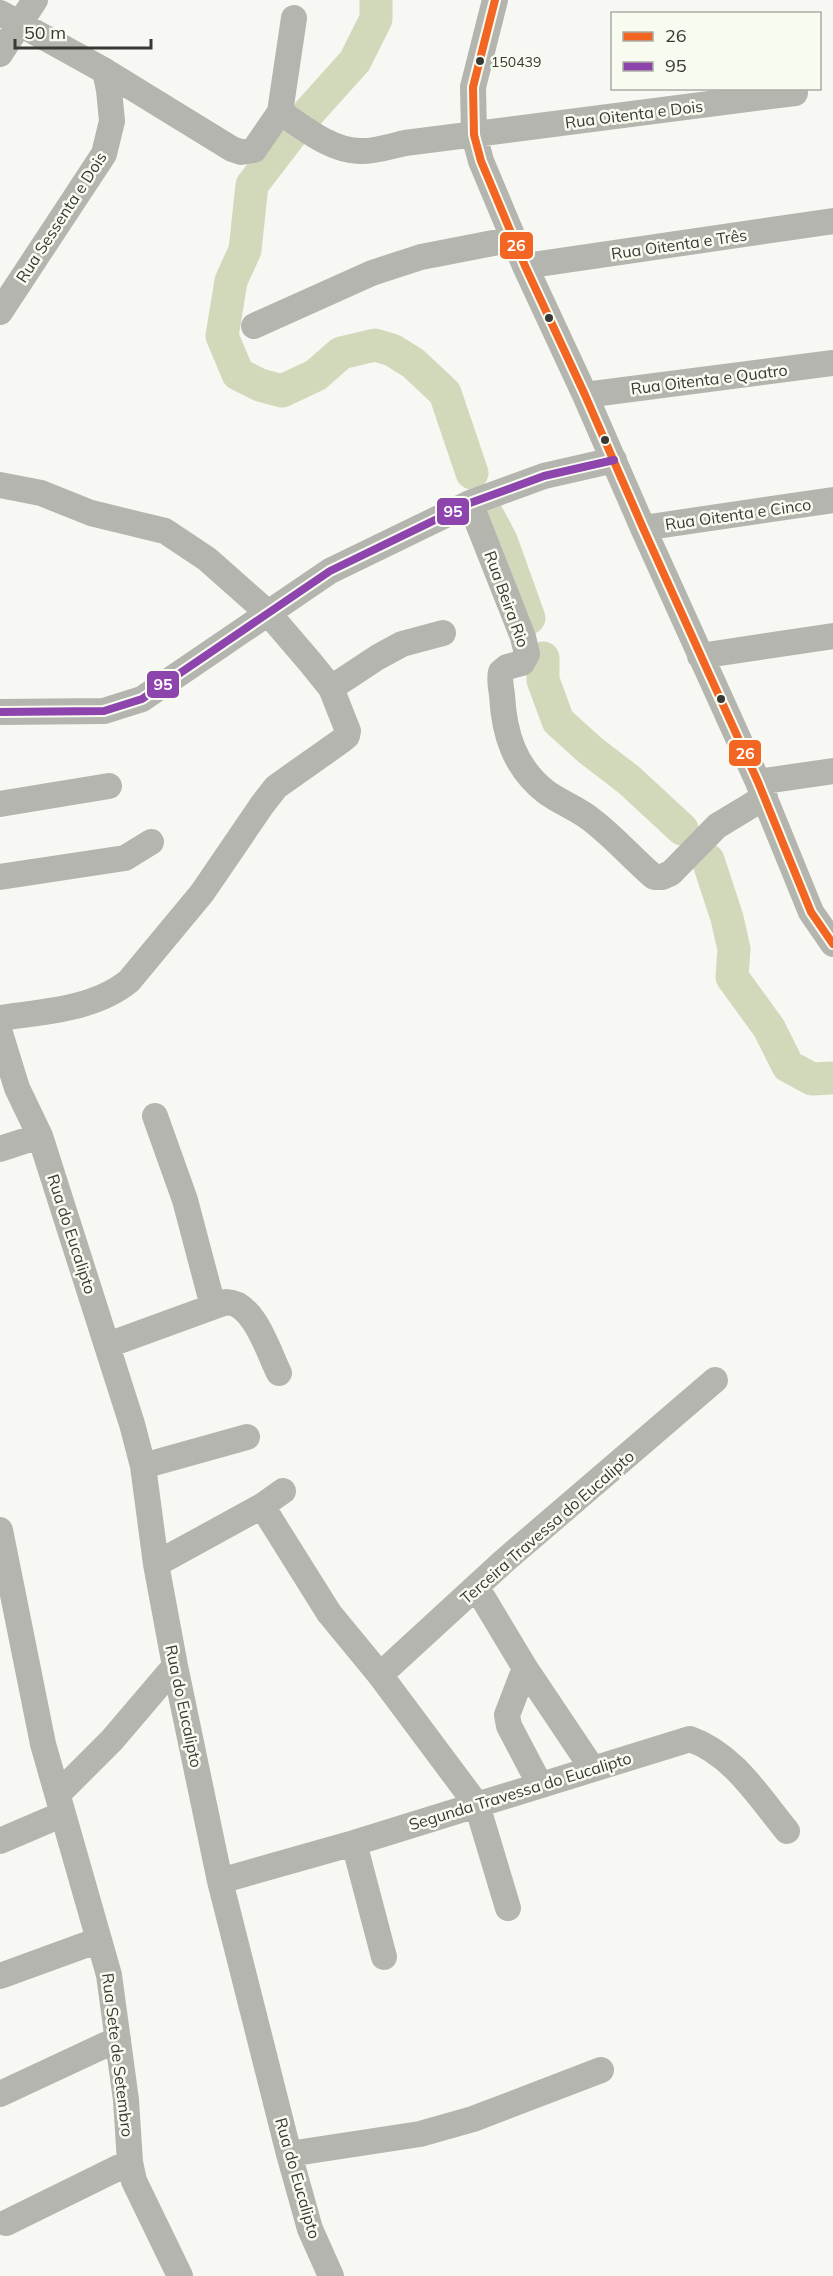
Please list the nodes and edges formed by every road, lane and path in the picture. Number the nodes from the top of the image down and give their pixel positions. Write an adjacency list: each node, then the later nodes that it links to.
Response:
1 (35, 0): 4 (street)
2 (495, 0): 9 (street)
3 (294, 18): 8 (street)
4 (10, 19): 5 (street); 6 (street)
5 (0, 54)
6 (105, 71): 8 (street); 13 (street, Rua Sessenta e Dois)
7 (795, 93): 9 (street, Rua Oitenta e Dois)
8 (280, 112): 9 (street, Rua Oitenta e Dois)
9 (474, 135): 11 (street)
10 (833, 221): 12 (street, Rua Oitenta e Três)
11 (514, 240): 12 (street); 14 (street)
12 (525, 266): 16 (street)
13 (0, 312)
14 (254, 326)
15 (833, 363): 16 (street, Rua Oitenta e Quatro)
16 (585, 394): 17 (street)
17 (615, 460): 20 (street); 21 (street)
18 (0, 485): 22 (street)
19 (833, 500): 21 (street, Rua Oitenta e Cinco)
20 (470, 503): 22 (street); 30 (street, Rua Beira Rio)
21 (643, 528): 25 (street)
22 (268, 613): 26 (street); 27 (street)
23 (443, 633): 26 (street)
24 (833, 636): 25 (street)
25 (700, 656): 30 (street)
26 (331, 688): 36 (street)
27 (0, 712)
28 (833, 771): 30 (street)
29 (109, 786): 31 (street)
30 (761, 790): 34 (street)
31 (0, 804)
32 (151, 842): 33 (street)
33 (0, 877)
34 (822, 911): 35 (street)
35 (833, 944)
36 (0, 1018)
37 (0, 1033): 39 (street, Rua do Eucalipto)
38 (155, 1116): 41 (street)
39 (40, 1136): 40 (street); 42 (street, Rua do Eucalipto)
40 (0, 1149)
41 (213, 1306): 42 (street); 43 (street)
42 (108, 1345): 46 (street, Rua do Eucalipto)
43 (279, 1373)
44 (715, 1380): 52 (street, Terceira Travessa do Eucalipto)
45 (247, 1437): 46 (street)
46 (143, 1466): 50 (street, Rua do Eucalipto)
47 (283, 1491): 48 (street)
48 (262, 1506): 50 (street); 55 (street)
49 (0, 1530): 51 (street, Rua Sete de Setembro)
50 (156, 1564): 53 (street, Rua do Eucalipto)
51 (6, 1586): 58 (street, Rua Sete de Setembro)
52 (477, 1588): 54 (street); 55 (street, Terceira Travessa do Eucalipto)
53 (175, 1666): 58 (street); 63 (street, Rua do Eucalipto)
54 (525, 1668): 56 (street); 57 (street)
55 (380, 1675): 59 (street)
56 (592, 1768): 57 (street, Segunda Travessa do Eucalipto); 60 (street, Segunda Travessa do Eucalipto)
57 (540, 1785): 59 (street, Segunda Travessa do Eucalipto)
58 (60, 1804): 61 (street); 65 (street, Rua Sete de Setembro)
59 (477, 1805): 62 (street, Segunda Travessa do Eucalipto); 64 (street)
60 (787, 1831)
61 (0, 1841)
62 (354, 1843): 63 (street, Segunda Travessa do Eucalipto); 66 (street)
63 (220, 1881): 71 (street, Rua do Eucalipto)
64 (508, 1908)
65 (99, 1940): 67 (street); 68 (street, Rua Sete de Setembro)
66 (384, 1957)
67 (0, 1976)
68 (118, 2039): 70 (street); 72 (street, Rua Sete de Setembro)
69 (601, 2070): 71 (street)
70 (0, 2094)
71 (289, 2154): 75 (street, Rua do Eucalipto)
72 (130, 2162): 73 (street); 74 (street, Rua Sete de Setembro)
73 (6, 2223)
74 (180, 2276)
75 (331, 2276)

